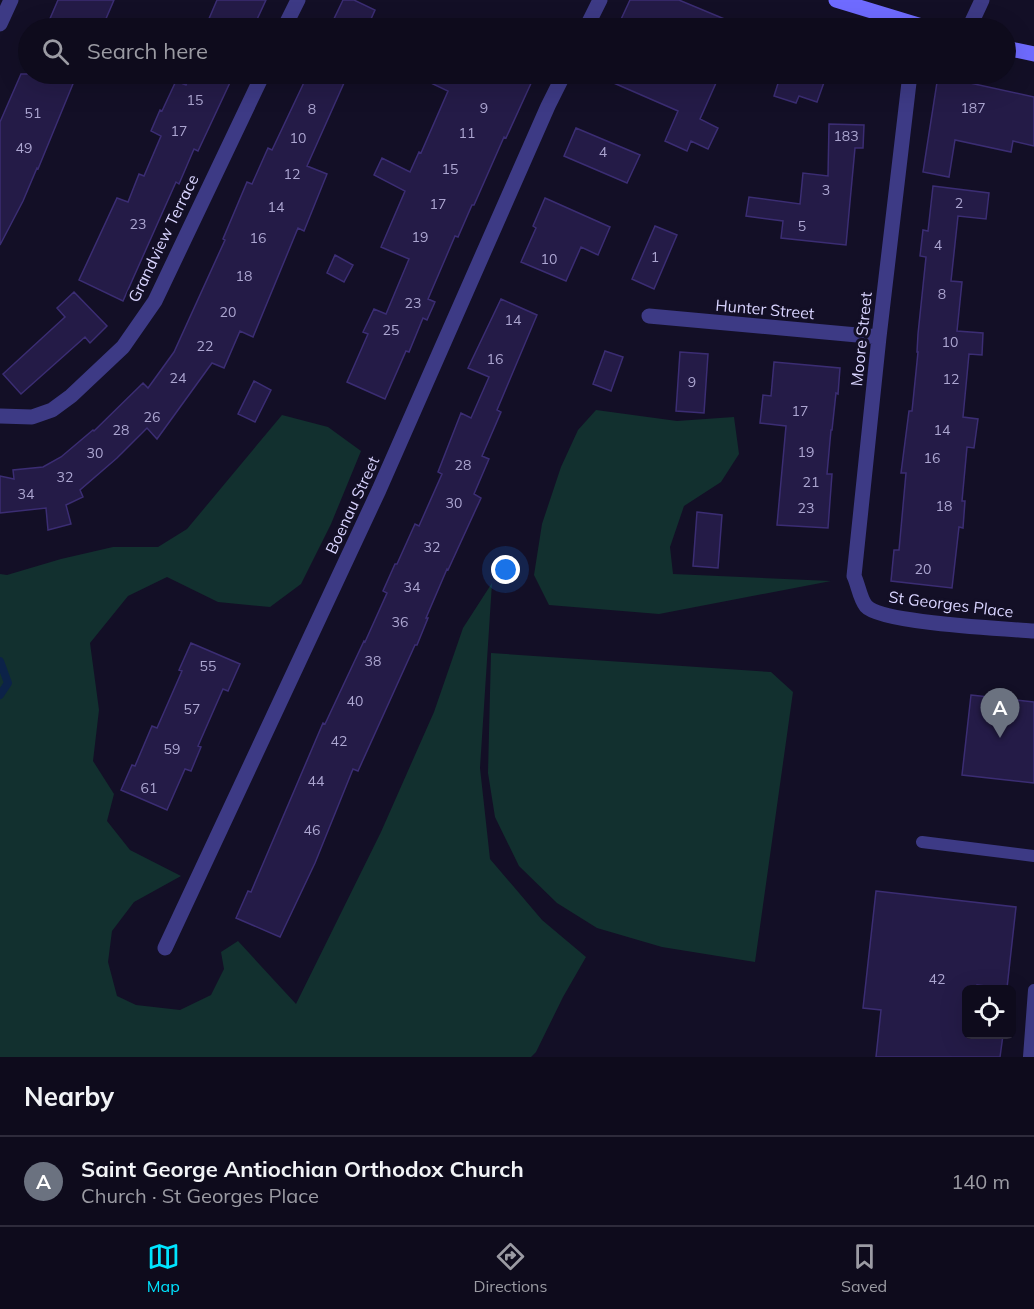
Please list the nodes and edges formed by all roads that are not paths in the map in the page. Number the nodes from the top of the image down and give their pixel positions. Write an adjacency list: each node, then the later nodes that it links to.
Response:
1 (11, 0): 10 (street)
2 (298, 0): 6 (street)
3 (600, 0): 7 (street)
4 (836, 0): 8 (street)
5 (982, 0): 9 (street)
6 (289, 18)
7 (591, 18)
8 (892, 18)
9 (974, 18)
10 (0, 24)
11 (1016, 50): 12 (street)
12 (1034, 54)
13 (258, 84): 18 (street, Grandview Terrace)
14 (559, 84): 23 (street, Boenau Street)
15 (909, 84): 17 (street, Moore Street)
16 (649, 316): 17 (street, Hunter Street)
17 (879, 337): 19 (street, Moore Street)
18 (0, 416)
19 (866, 606): 20 (street, St Georges Place)
20 (1034, 631)
21 (922, 842): 22 (lane)
22 (1034, 856)
23 (165, 948)
24 (1034, 990): 25 (lane)
25 (1029, 1057)

